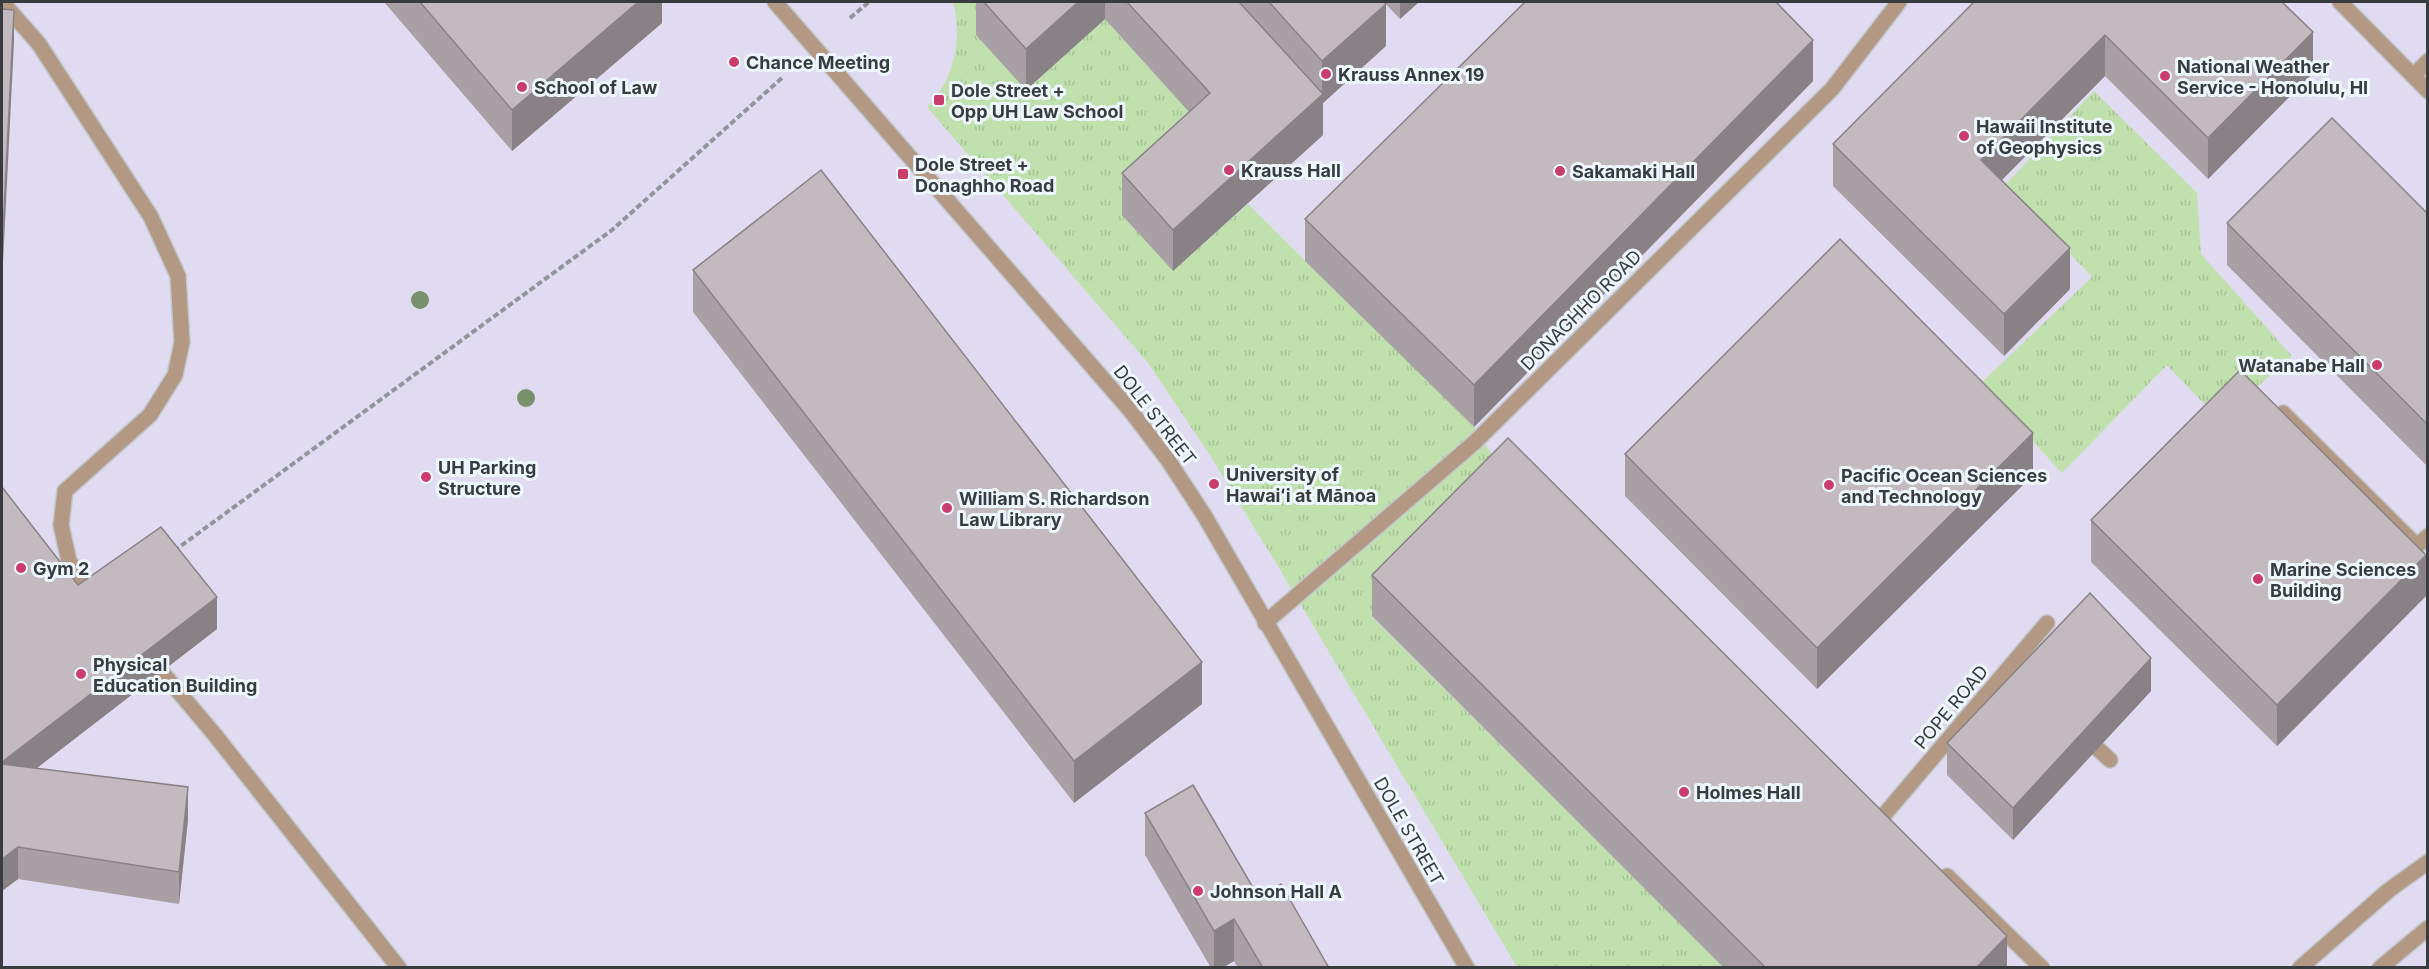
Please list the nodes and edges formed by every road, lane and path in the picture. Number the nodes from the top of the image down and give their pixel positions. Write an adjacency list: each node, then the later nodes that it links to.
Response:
1 (2, 2): 14 (street)
2 (775, 2): 15 (street, DOLE STREET)
3 (869, 2): 6 (path)
4 (1899, 2): 15 (street, DONAGHHO ROAD)
5 (2340, 2): 8 (street)
6 (850, 18)
7 (2427, 61): 8 (street)
8 (2413, 76): 10 (street)
9 (783, 77): 13 (path)
10 (2427, 91)
11 (2283, 413): 12 (street)
12 (2427, 536)
13 (174, 551)
14 (100, 602)
15 (1265, 622): 27 (street, DOLE STREET)
16 (2047, 623): 17 (street, POPE ROAD)
17 (2012, 664): 19 (street); 22 (street, POPE ROAD)
18 (161, 671): 26 (street)
19 (2026, 678)
20 (2097, 748): 21 (street)
21 (2110, 760)
22 (1884, 815)
23 (2427, 862): 29 (street)
24 (1936, 865): 28 (street)
25 (2427, 928): 30 (street)
26 (399, 968)
27 (1467, 968)
28 (2042, 968)
29 (2300, 968)
30 (2380, 968)

